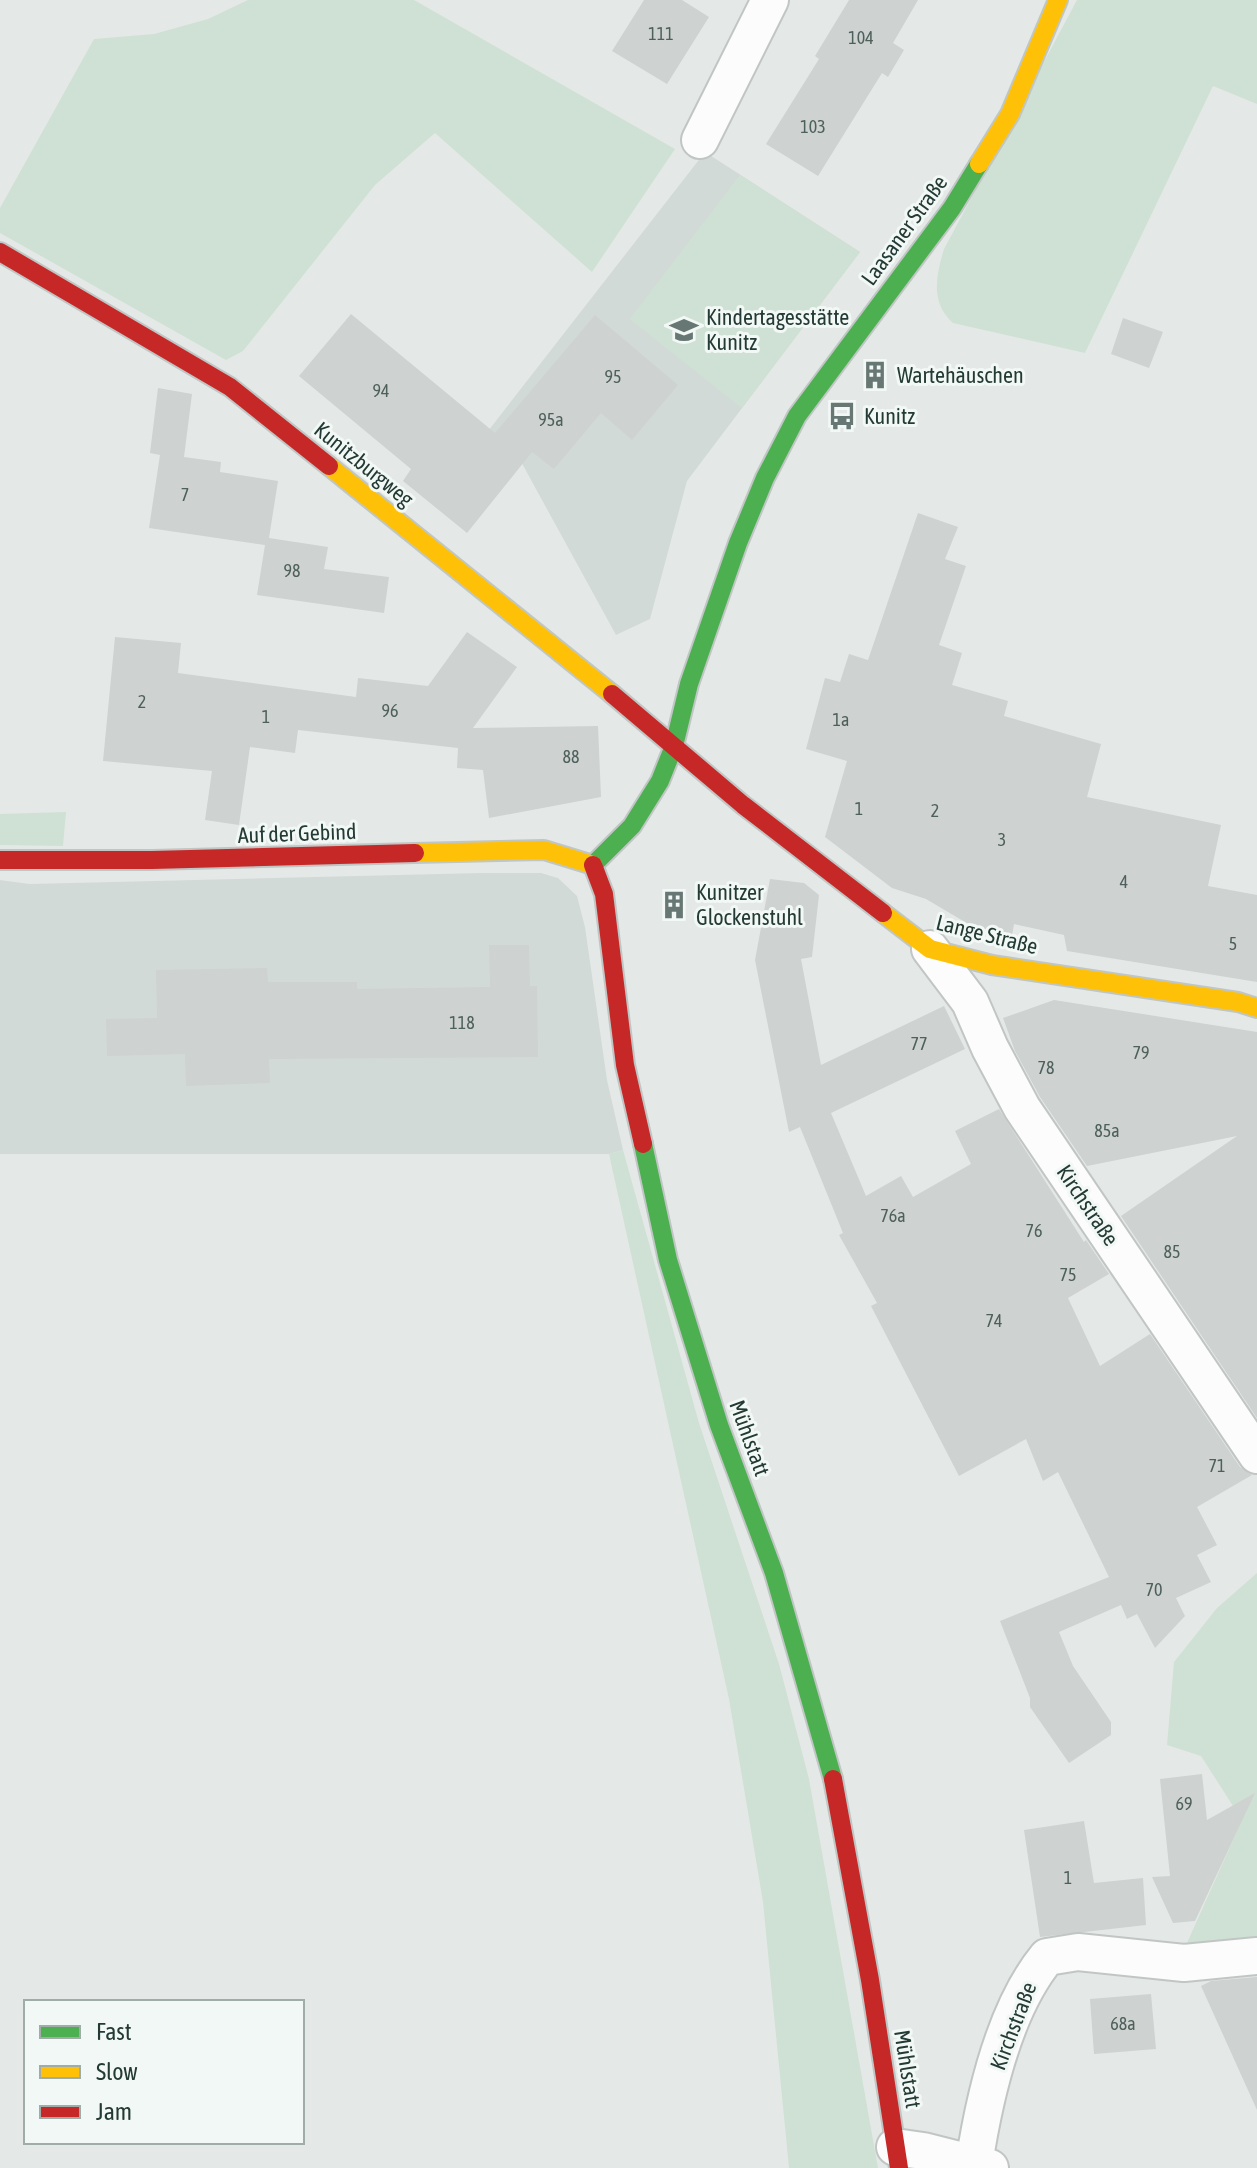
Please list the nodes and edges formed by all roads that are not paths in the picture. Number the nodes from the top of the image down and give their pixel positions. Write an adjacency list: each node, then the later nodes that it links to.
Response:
1 (770, 0): 3 (street)
2 (1058, 0): 5 (street, Laasaner Straße)
3 (700, 140)
4 (0, 252): 5 (street, Kunitzburgweg)
5 (674, 747): 7 (street); 8 (street, Lange Straße)
6 (0, 860): 7 (street, Auf der Gebind)
7 (593, 865): 12 (street, Mühlstatt)
8 (930, 949): 9 (street, Lange Straße); 10 (street, Kirchstraße)
9 (1257, 1008)
10 (1257, 1455)
11 (1257, 1956): 13 (street, Kirchstraße)
12 (897, 2157): 13 (street)
13 (982, 2166)

